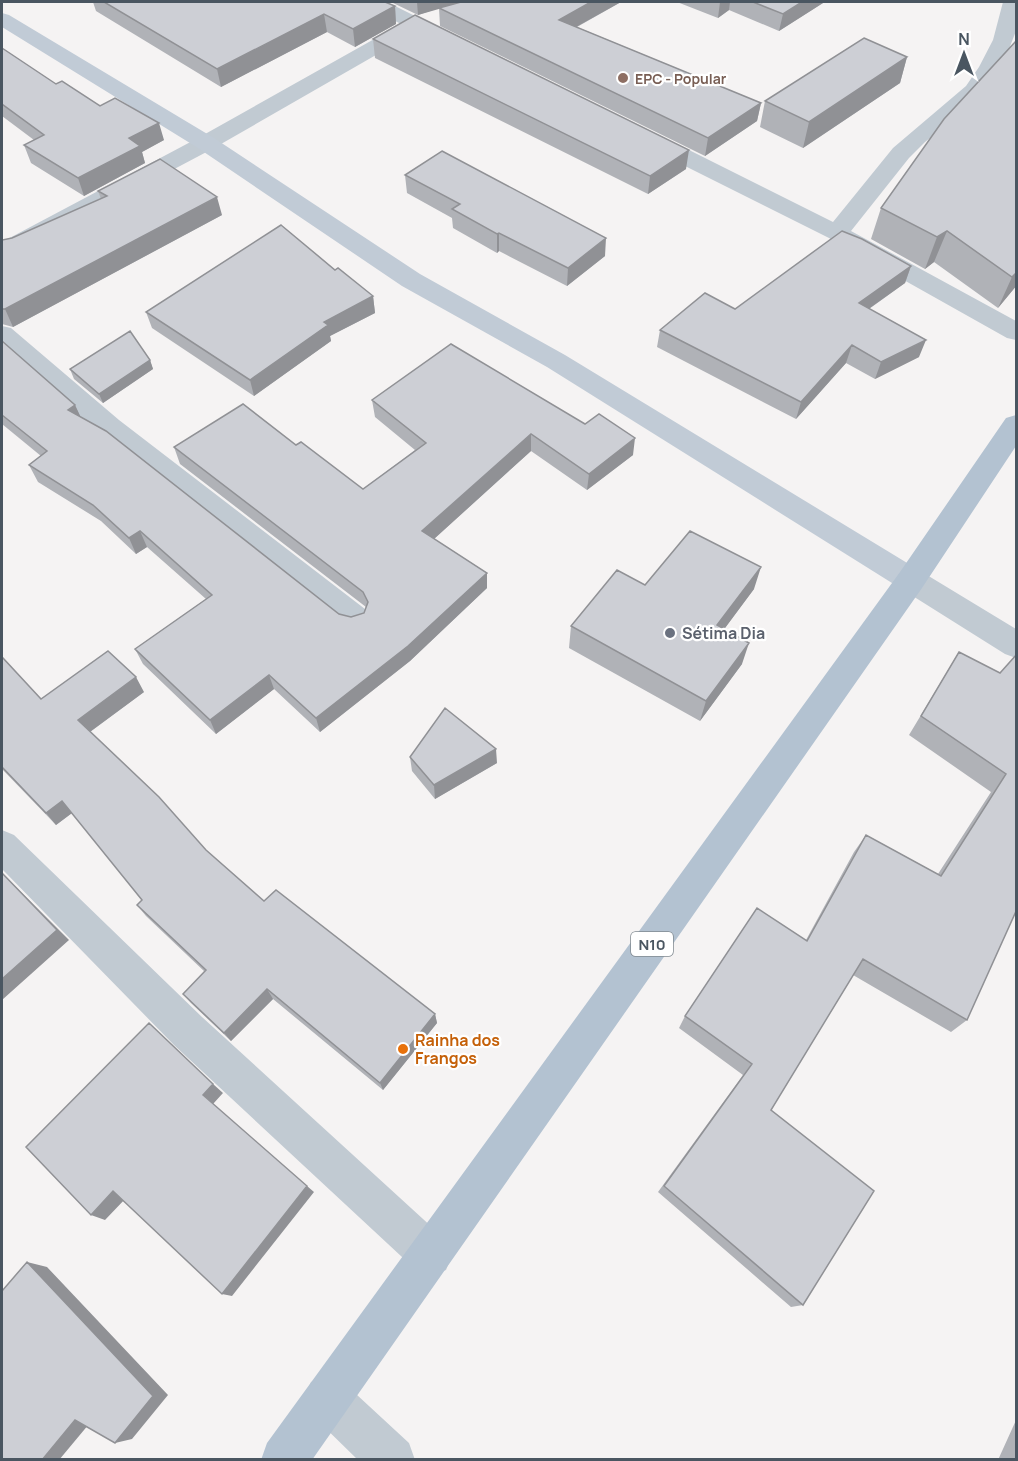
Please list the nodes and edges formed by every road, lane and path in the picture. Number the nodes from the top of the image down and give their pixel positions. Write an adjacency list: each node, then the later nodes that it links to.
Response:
1 (373, 2): 5 (street)
2 (1013, 2): 9 (street)
3 (439, 16): 5 (street)
4 (2, 19): 8 (street)
5 (415, 24): 6 (street); 8 (street)
6 (468, 50)
7 (626, 128): 9 (street)
8 (206, 143): 10 (street); 14 (street)
9 (837, 233): 11 (street)
10 (2, 251)
11 (1017, 332)
12 (2, 334): 15 (street)
13 (1017, 425): 14 (main road, N10)
14 (911, 579): 16 (street); 18 (main road, N10)
15 (354, 618)
16 (1017, 645)
17 (2, 846): 18 (street)
18 (431, 1255): 19 (main road, N10)
19 (327, 1398): 20 (main road, N10); 21 (street)
20 (284, 1460)
21 (392, 1460)

